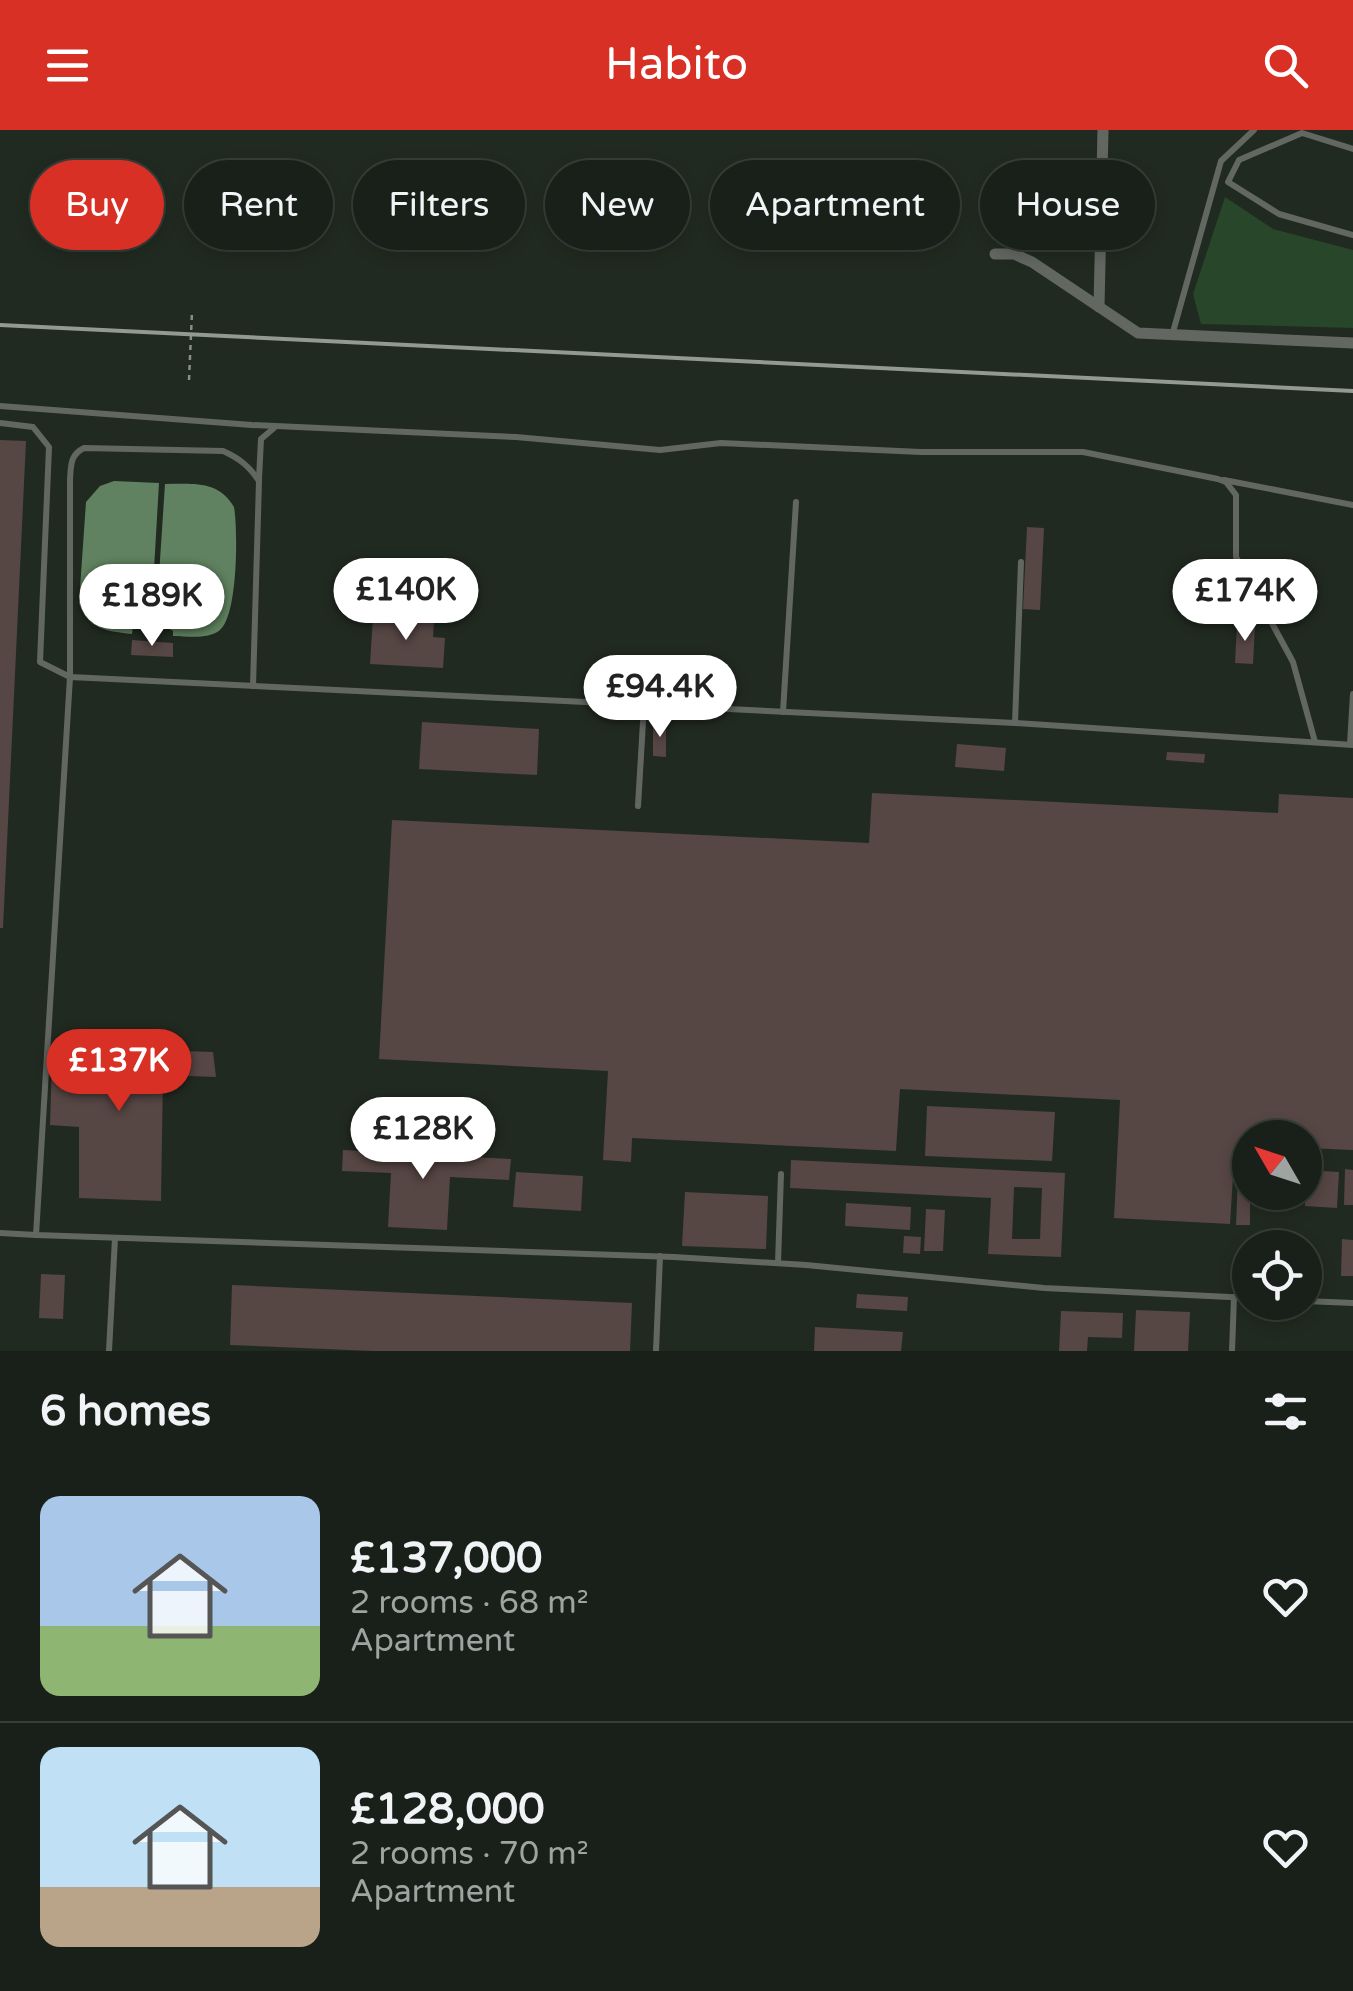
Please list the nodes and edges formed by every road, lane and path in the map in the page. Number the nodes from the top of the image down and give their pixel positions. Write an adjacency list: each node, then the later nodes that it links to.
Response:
1 (1103, 130): 8 (street)
2 (1254, 130): 5 (lane)
3 (1353, 150): 4 (lane)
4 (1232, 174): 5 (lane); 6 (lane)
5 (1214, 188): 10 (lane)
6 (1353, 234)
7 (995, 254): 8 (street)
8 (1099, 307): 10 (street)
9 (192, 312): 12 (path)
10 (1172, 332): 11 (street)
11 (1353, 344)
12 (190, 380)
13 (0, 406): 15 (lane)
14 (0, 424): 21 (lane)
15 (277, 426): 16 (lane); 17 (lane)
16 (1218, 478): 19 (lane); 27 (lane)
17 (259, 480): 21 (lane); 22 (lane)
18 (796, 502): 25 (lane)
19 (1353, 505)
20 (1021, 562): 26 (lane)
21 (70, 677): 22 (lane); 32 (lane)
22 (253, 686): 24 (lane)
23 (1353, 694): 28 (lane)
24 (644, 705): 25 (lane); 29 (lane)
25 (782, 712): 26 (lane)
26 (1015, 723): 27 (lane)
27 (1315, 742): 28 (lane)
28 (1352, 744)
29 (638, 806)
30 (781, 1174): 35 (lane)
31 (0, 1233): 32 (lane)
32 (36, 1235): 33 (lane)
33 (114, 1238): 34 (lane); 40 (lane)
34 (660, 1256): 35 (lane); 41 (lane)
35 (778, 1263): 36 (lane)
36 (1232, 1297)
37 (1322, 1302): 38 (lane)
38 (1353, 1303)
39 (1233, 1320): 42 (lane)
40 (109, 1351)
41 (656, 1351)
42 (1232, 1351)

